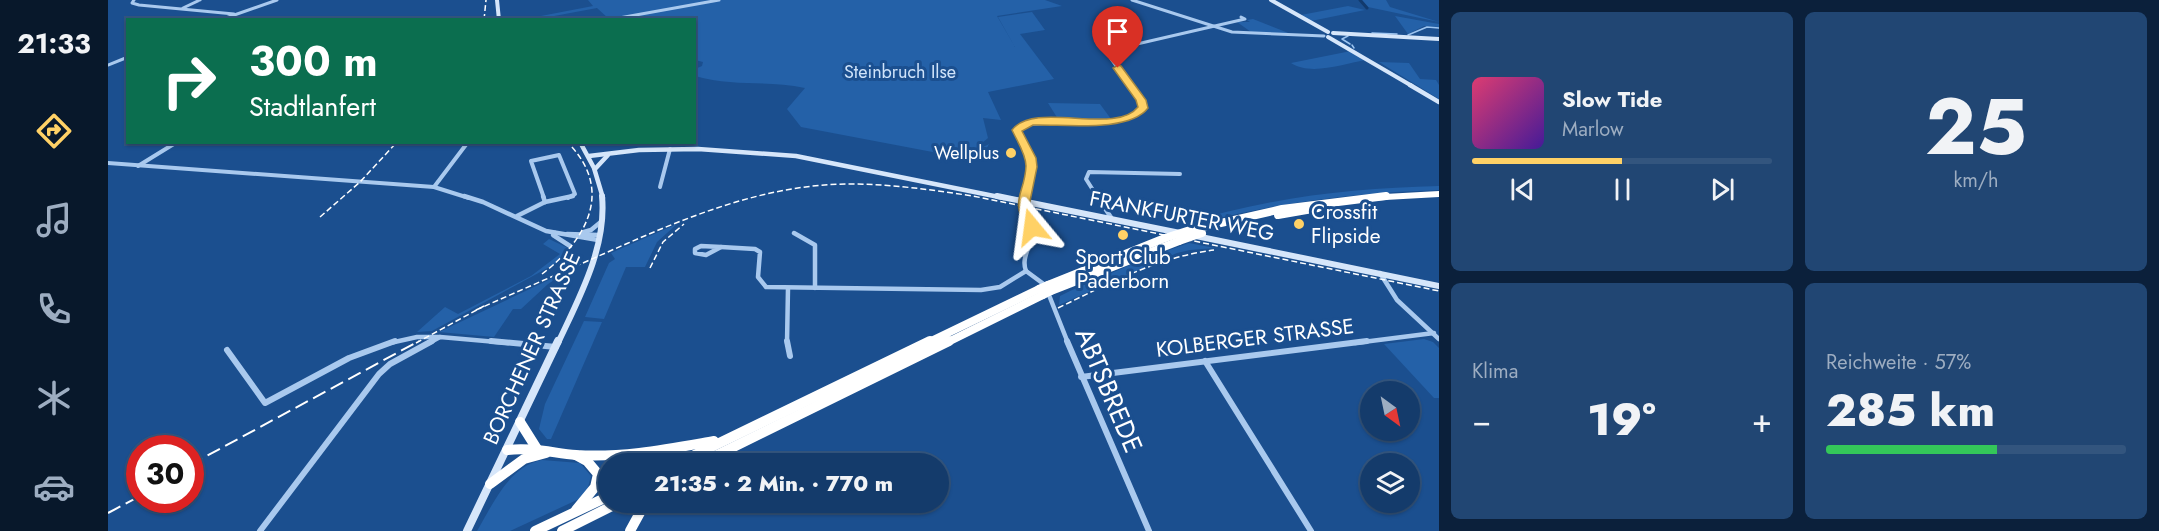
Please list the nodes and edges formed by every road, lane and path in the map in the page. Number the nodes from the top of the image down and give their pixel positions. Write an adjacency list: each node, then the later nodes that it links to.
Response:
1 (134, 0): 8 (street)
2 (200, 0): 8 (street)
3 (277, 0): 9 (street)
4 (497, 0): 12 (main road)
5 (718, 0): 13 (street)
6 (1132, 0): 14 (street)
7 (1272, 0): 15 (main road)
8 (183, 8): 9 (street)
9 (234, 14): 11 (street)
10 (1241, 17): 14 (street)
11 (225, 18)
12 (499, 18)
13 (619, 18)
14 (1211, 26): 17 (street); 37 (street)
15 (1317, 27): 16 (main road); 18 (main road)
16 (1319, 32): 17 (street); 18 (main road)
17 (1308, 34): 18 (street)
18 (1331, 35): 19 (main road); 22 (main road)
19 (1439, 39)
20 (126, 58): 21 (street)
21 (108, 65)
22 (1439, 102)
23 (174, 144): 31 (street)
24 (466, 144): 34 (street)
25 (581, 144): 29 (main road, BORCHENER STRASSE)
26 (670, 149): 27 (main road, FRANKFURTER WEG); 35 (street); 37 (main road, FRANKFURTER WEG)
27 (617, 153): 28 (main road, FRANKFURTER WEG); 29 (main road, FRANKFURTER WEG)
28 (608, 155): 29 (main road, FRANKFURTER WEG); 32 (main road)
29 (589, 157): 32 (main road, BORCHENER STRASSE)
30 (108, 163): 31 (street)
31 (138, 166): 34 (street)
32 (595, 168): 41 (main road, BORCHENER STRASSE)
33 (1180, 174): 40 (street)
34 (434, 187): 39 (street)
35 (660, 187)
36 (1439, 196): 53 (highway, bridge); 53 (highway, bridge)
37 (1023, 201): 40 (main road, FRANKFURTER WEG); 48 (street)
38 (545, 202): 38 (street); 39 (street)
39 (517, 216): 43 (street)
40 (1112, 219): 49 (main road, FRANKFURTER WEG)
41 (602, 221): 44 (street); 45 (main road, BORCHENER STRASSE)
42 (794, 233): 52 (street)
43 (556, 234): 44 (street); 45 (street); 46 (street)
44 (578, 234): 45 (street)
45 (599, 237): 57 (main road, BORCHENER STRASSE)
46 (570, 246)
47 (722, 247): 47 (street); 51 (street)
48 (1026, 271): 52 (street); 61 (street, ABTSBREDE)
49 (1380, 273): 50 (main road, FRANKFURTER WEG); 54 (street)
50 (1439, 286)
51 (788, 288): 52 (street); 59 (street)
52 (815, 288)
53 (1045, 290): 63 (highway); 67 (highway)
54 (1434, 333): 56 (street); 60 (street, KOLBERGER STRASSE)
55 (440, 337): 57 (street); 58 (street); 74 (street)
56 (1439, 339)
57 (556, 347): 62 (main road, BORCHENER STRASSE)
58 (227, 350)
59 (790, 356)
60 (1205, 361): 61 (street, KOLBERGER STRASSE); 80 (street)
61 (1081, 376): 79 (street, ABTSBREDE)
62 (520, 422): 64 (main road, BORCHENER STRASSE); 65 (highway)
63 (731, 437): 66 (highway); 68 (highway)
64 (507, 450): 65 (highway); 69 (main road, BORCHENER STRASSE)
65 (539, 452): 68 (highway); 69 (highway)
66 (698, 453)
67 (721, 453)
68 (576, 455): 71 (highway)
69 (490, 484): 75 (main road, BORCHENER STRASSE)
70 (598, 501): 71 (highway)
71 (574, 512): 76 (highway)
72 (598, 513): 77 (highway)
73 (640, 513): 78 (highway)
74 (260, 531)
75 (467, 531)
76 (535, 531)
77 (562, 531)
78 (630, 531)
79 (1149, 531)
80 (1311, 531)

